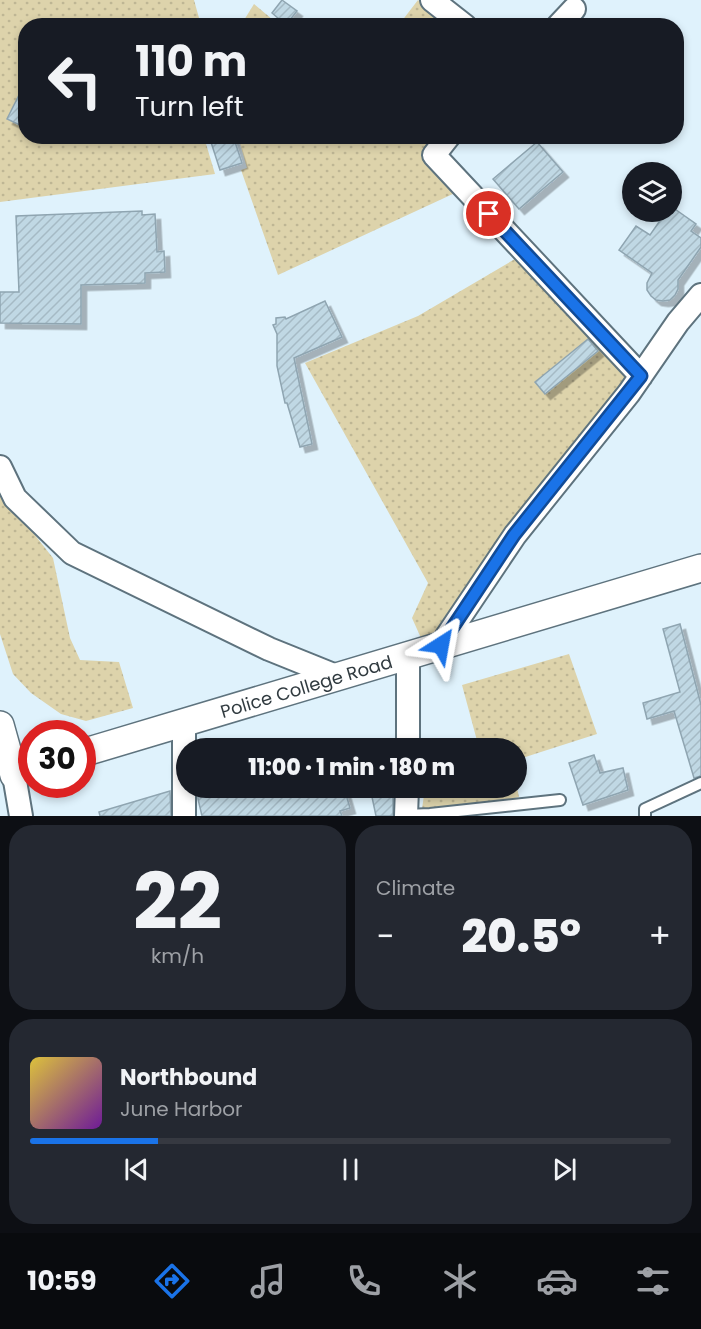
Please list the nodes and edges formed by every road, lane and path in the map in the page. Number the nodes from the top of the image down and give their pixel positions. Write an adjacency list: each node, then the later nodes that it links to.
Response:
1 (432, 0): 3 (street)
2 (573, 9): 4 (street)
3 (455, 18)
4 (565, 18)
5 (443, 144): 7 (street)
6 (701, 295): 7 (street)
7 (641, 376): 10 (street)
8 (0, 467): 12 (street)
9 (701, 568): 10 (street, Police College Road)
10 (441, 645): 11 (street, Police College Road)
11 (408, 655): 12 (street, Police College Road); 15 (street)
12 (336, 676): 13 (street, Police College Road)
13 (184, 722): 16 (street, Police College Road); 22 (street)
14 (0, 725): 17 (street)
15 (408, 738)
16 (96, 749)
17 (15, 774): 21 (street)
18 (701, 783): 24 (lane)
19 (407, 798): 23 (street)
20 (560, 800): 23 (lane)
21 (21, 816)
22 (184, 816)
23 (406, 816)
24 (645, 816)

